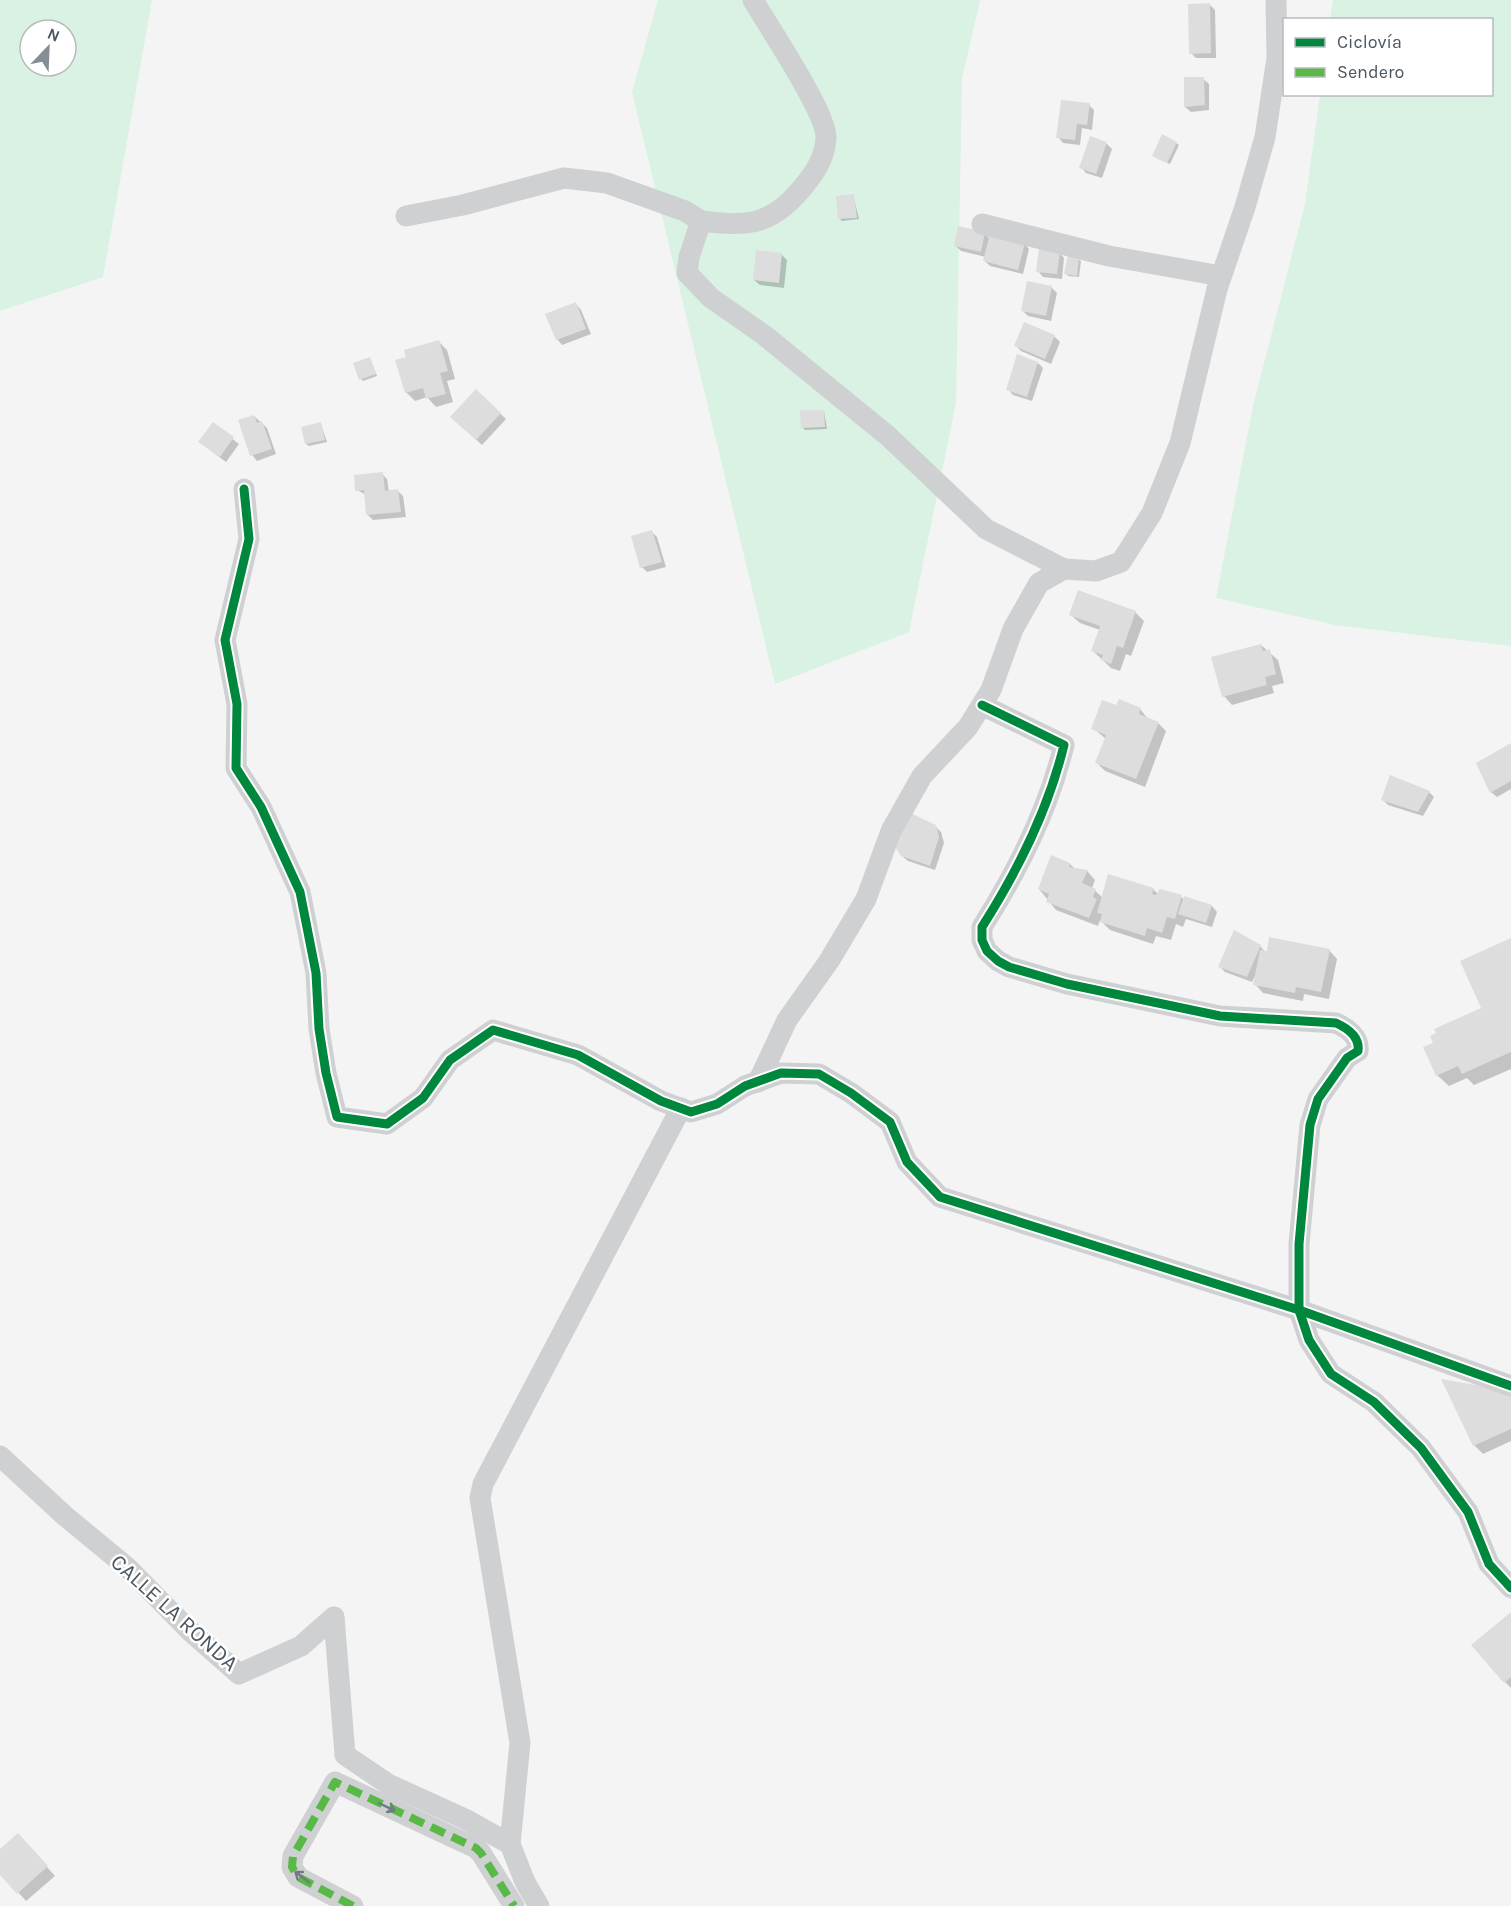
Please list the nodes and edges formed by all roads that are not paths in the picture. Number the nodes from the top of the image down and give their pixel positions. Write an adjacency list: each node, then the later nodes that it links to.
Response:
1 (753, 0): 4 (street)
2 (1276, 0): 6 (street)
3 (406, 216): 4 (street)
4 (701, 221): 8 (street)
5 (982, 224): 6 (street)
6 (1221, 276): 8 (street)
7 (244, 489): 11 (street)
8 (1064, 569): 9 (street)
9 (982, 705): 10 (street); 12 (street)
10 (758, 1082): 11 (street); 12 (street)
11 (681, 1108): 16 (street)
12 (1299, 1310): 13 (street); 15 (street)
13 (1511, 1386)
14 (0, 1456): 16 (street, CALLE LA RONDA)
15 (1511, 1588)
16 (510, 1844): 19 (street)
17 (353, 1906): 18 (street, one-way to 18)
18 (514, 1906)
19 (539, 1906)

